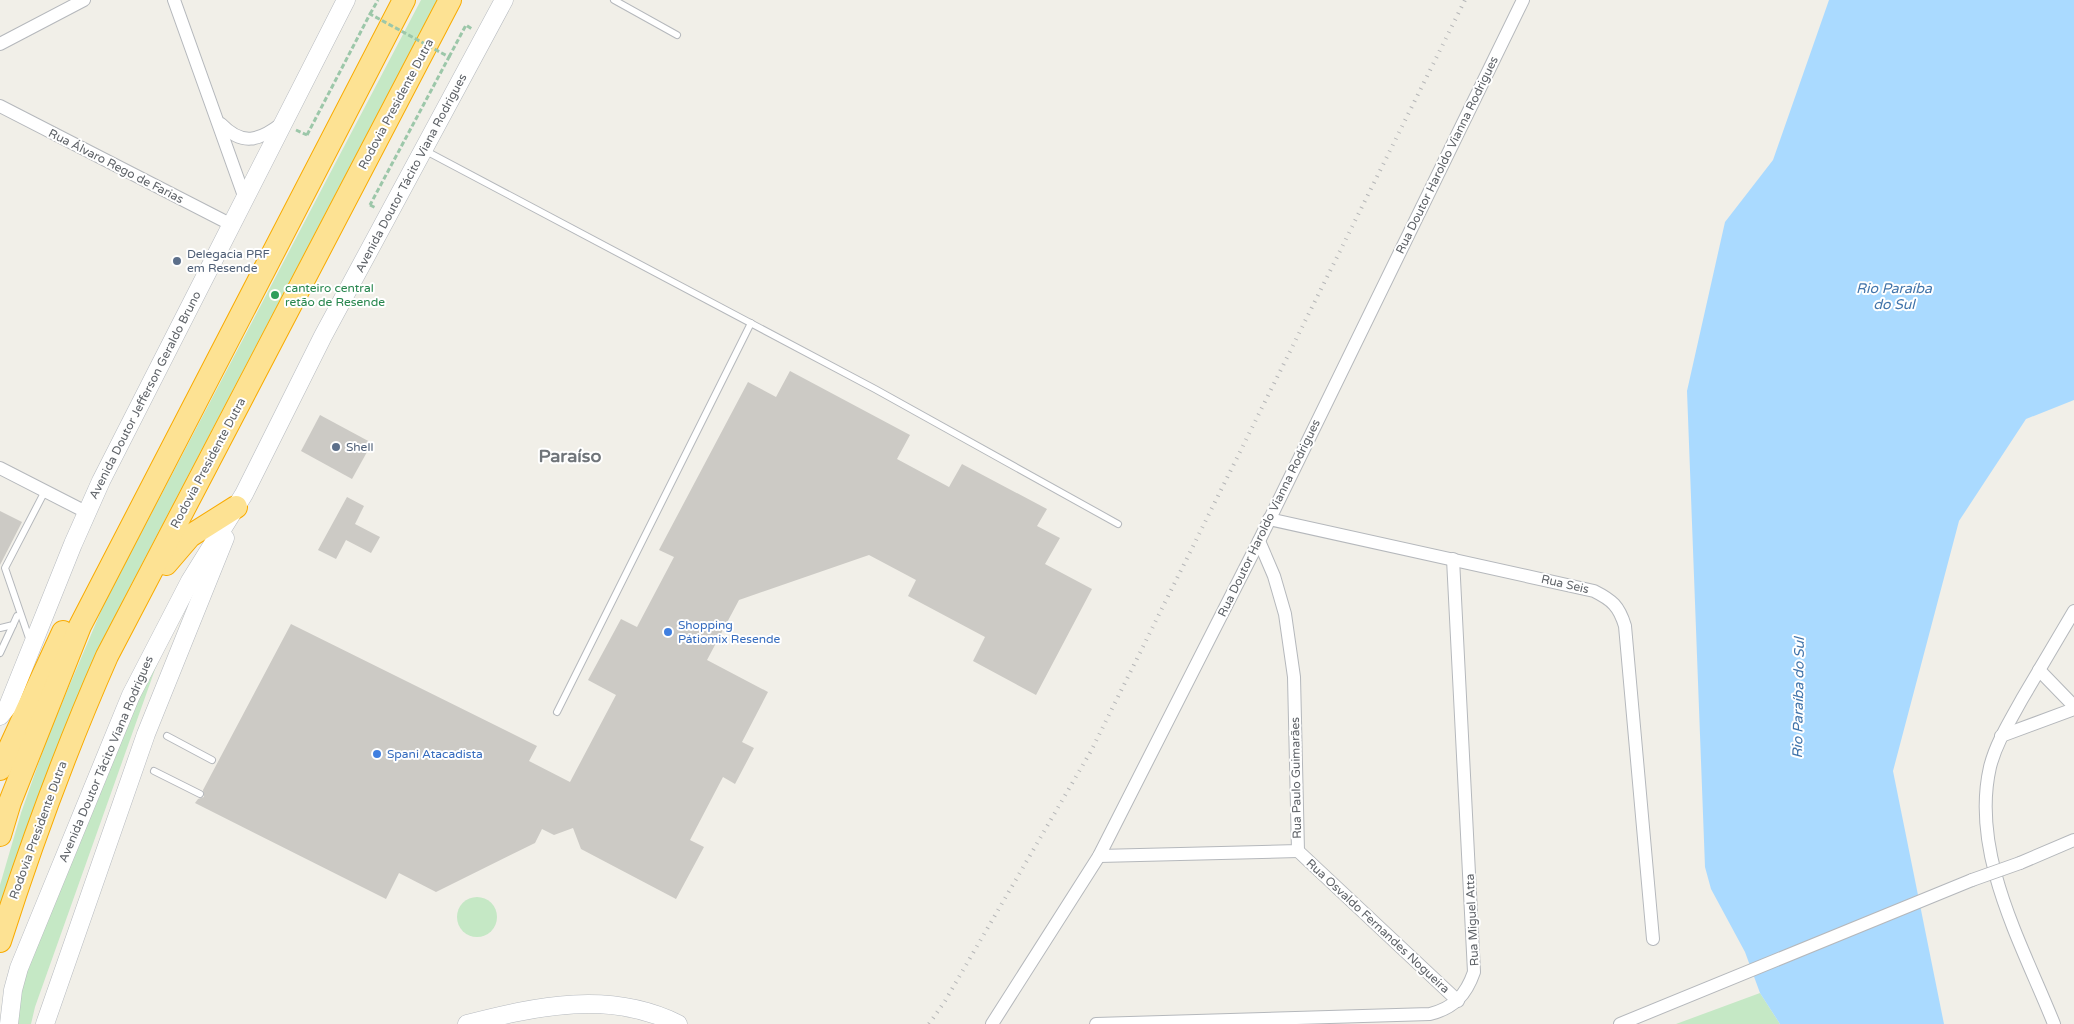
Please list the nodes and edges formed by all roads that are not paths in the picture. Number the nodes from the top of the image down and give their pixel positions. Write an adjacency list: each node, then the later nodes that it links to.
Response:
1 (84, 0): 10 (street)
2 (174, 0): 12 (street)
3 (346, 0): 13 (main road, Avenida Doutor Jefferson Geraldo Bruno)
4 (404, 0): 19 (highway)
5 (450, 0): 34 (highway, Rodovia Presidente Dutra)
6 (504, 0): 14 (main road, Avenida Doutor Tácito Viana Rodrigues)
7 (614, 0): 9 (lane)
8 (1523, 0): 23 (street, Rua Doutor Haroldo Vianna Rodrigues)
9 (677, 35)
10 (0, 44)
11 (0, 106): 16 (street, Rua Álvaro Rego de Farias)
12 (218, 120): 13 (street); 15 (street)
13 (282, 124): 15 (main road, Avenida Doutor Jefferson Geraldo Bruno)
14 (423, 150): 17 (lane); 21 (main road, Avenida Doutor Tácito Viana Rodrigues)
15 (244, 196): 16 (main road, Avenida Doutor Jefferson Geraldo Bruno)
16 (232, 225): 22 (main road, Avenida Doutor Jefferson Geraldo Bruno)
17 (751, 323): 24 (lane); 37 (lane)
18 (0, 468): 20 (street)
19 (152, 484): 42 (highway); 45 (highway)
20 (45, 491): 22 (street); 27 (lane)
21 (236, 507): 34 (highway); 52 (main road, Avenida Doutor Tácito Viana Rodrigues); 53 (main road, Avenida Doutor Tácito Viana Rodrigues)
22 (86, 512): 32 (main road, Avenida Doutor Jefferson Geraldo Bruno)
23 (1269, 519): 25 (street, Rua Doutor Haroldo Vianna Rodrigues); 26 (street, Rua Seis)
24 (1118, 524)
25 (1259, 540): 47 (street, Rua Paulo Guimarães); 48 (street, Rua Doutor Haroldo Vianna Rodrigues)
26 (1453, 559): 49 (street, Rua Seis); 51 (street, Rua Miguel Atta)
27 (3, 567): 32 (lane)
28 (2074, 611): 35 (street)
29 (17, 616): 30 (lane)
30 (13, 625): 31 (lane); 33 (lane)
31 (0, 628)
32 (32, 647): 38 (main road, Avenida Doutor Jefferson Geraldo Bruno)
33 (0, 653)
34 (107, 656): 50 (highway, Rodovia Presidente Dutra)
35 (2040, 670): 36 (street); 40 (street)
36 (2074, 708): 40 (street)
37 (557, 712)
38 (0, 716)
39 (167, 736): 41 (lane)
40 (2001, 736): 59 (street)
41 (212, 760)
42 (0, 769)
43 (154, 771): 44 (lane)
44 (200, 794)
45 (0, 834)
46 (2074, 840): 58 (street, bridge)
47 (1298, 851): 48 (street, Rua Paulo Guimarães); 51 (street, Rua Osvaldo Fernandes Nogueira)
48 (1098, 856): 56 (street, Rua Doutor Haroldo Vianna Rodrigues)
49 (1653, 939)
50 (0, 941)
51 (1458, 1001): 57 (street, Rua Miguel Atta)
52 (9, 1024)
53 (45, 1024)
54 (467, 1024): 55 (main road)
55 (678, 1024)
56 (992, 1024)
57 (1096, 1024)
58 (1620, 1024)
59 (2054, 1024)

